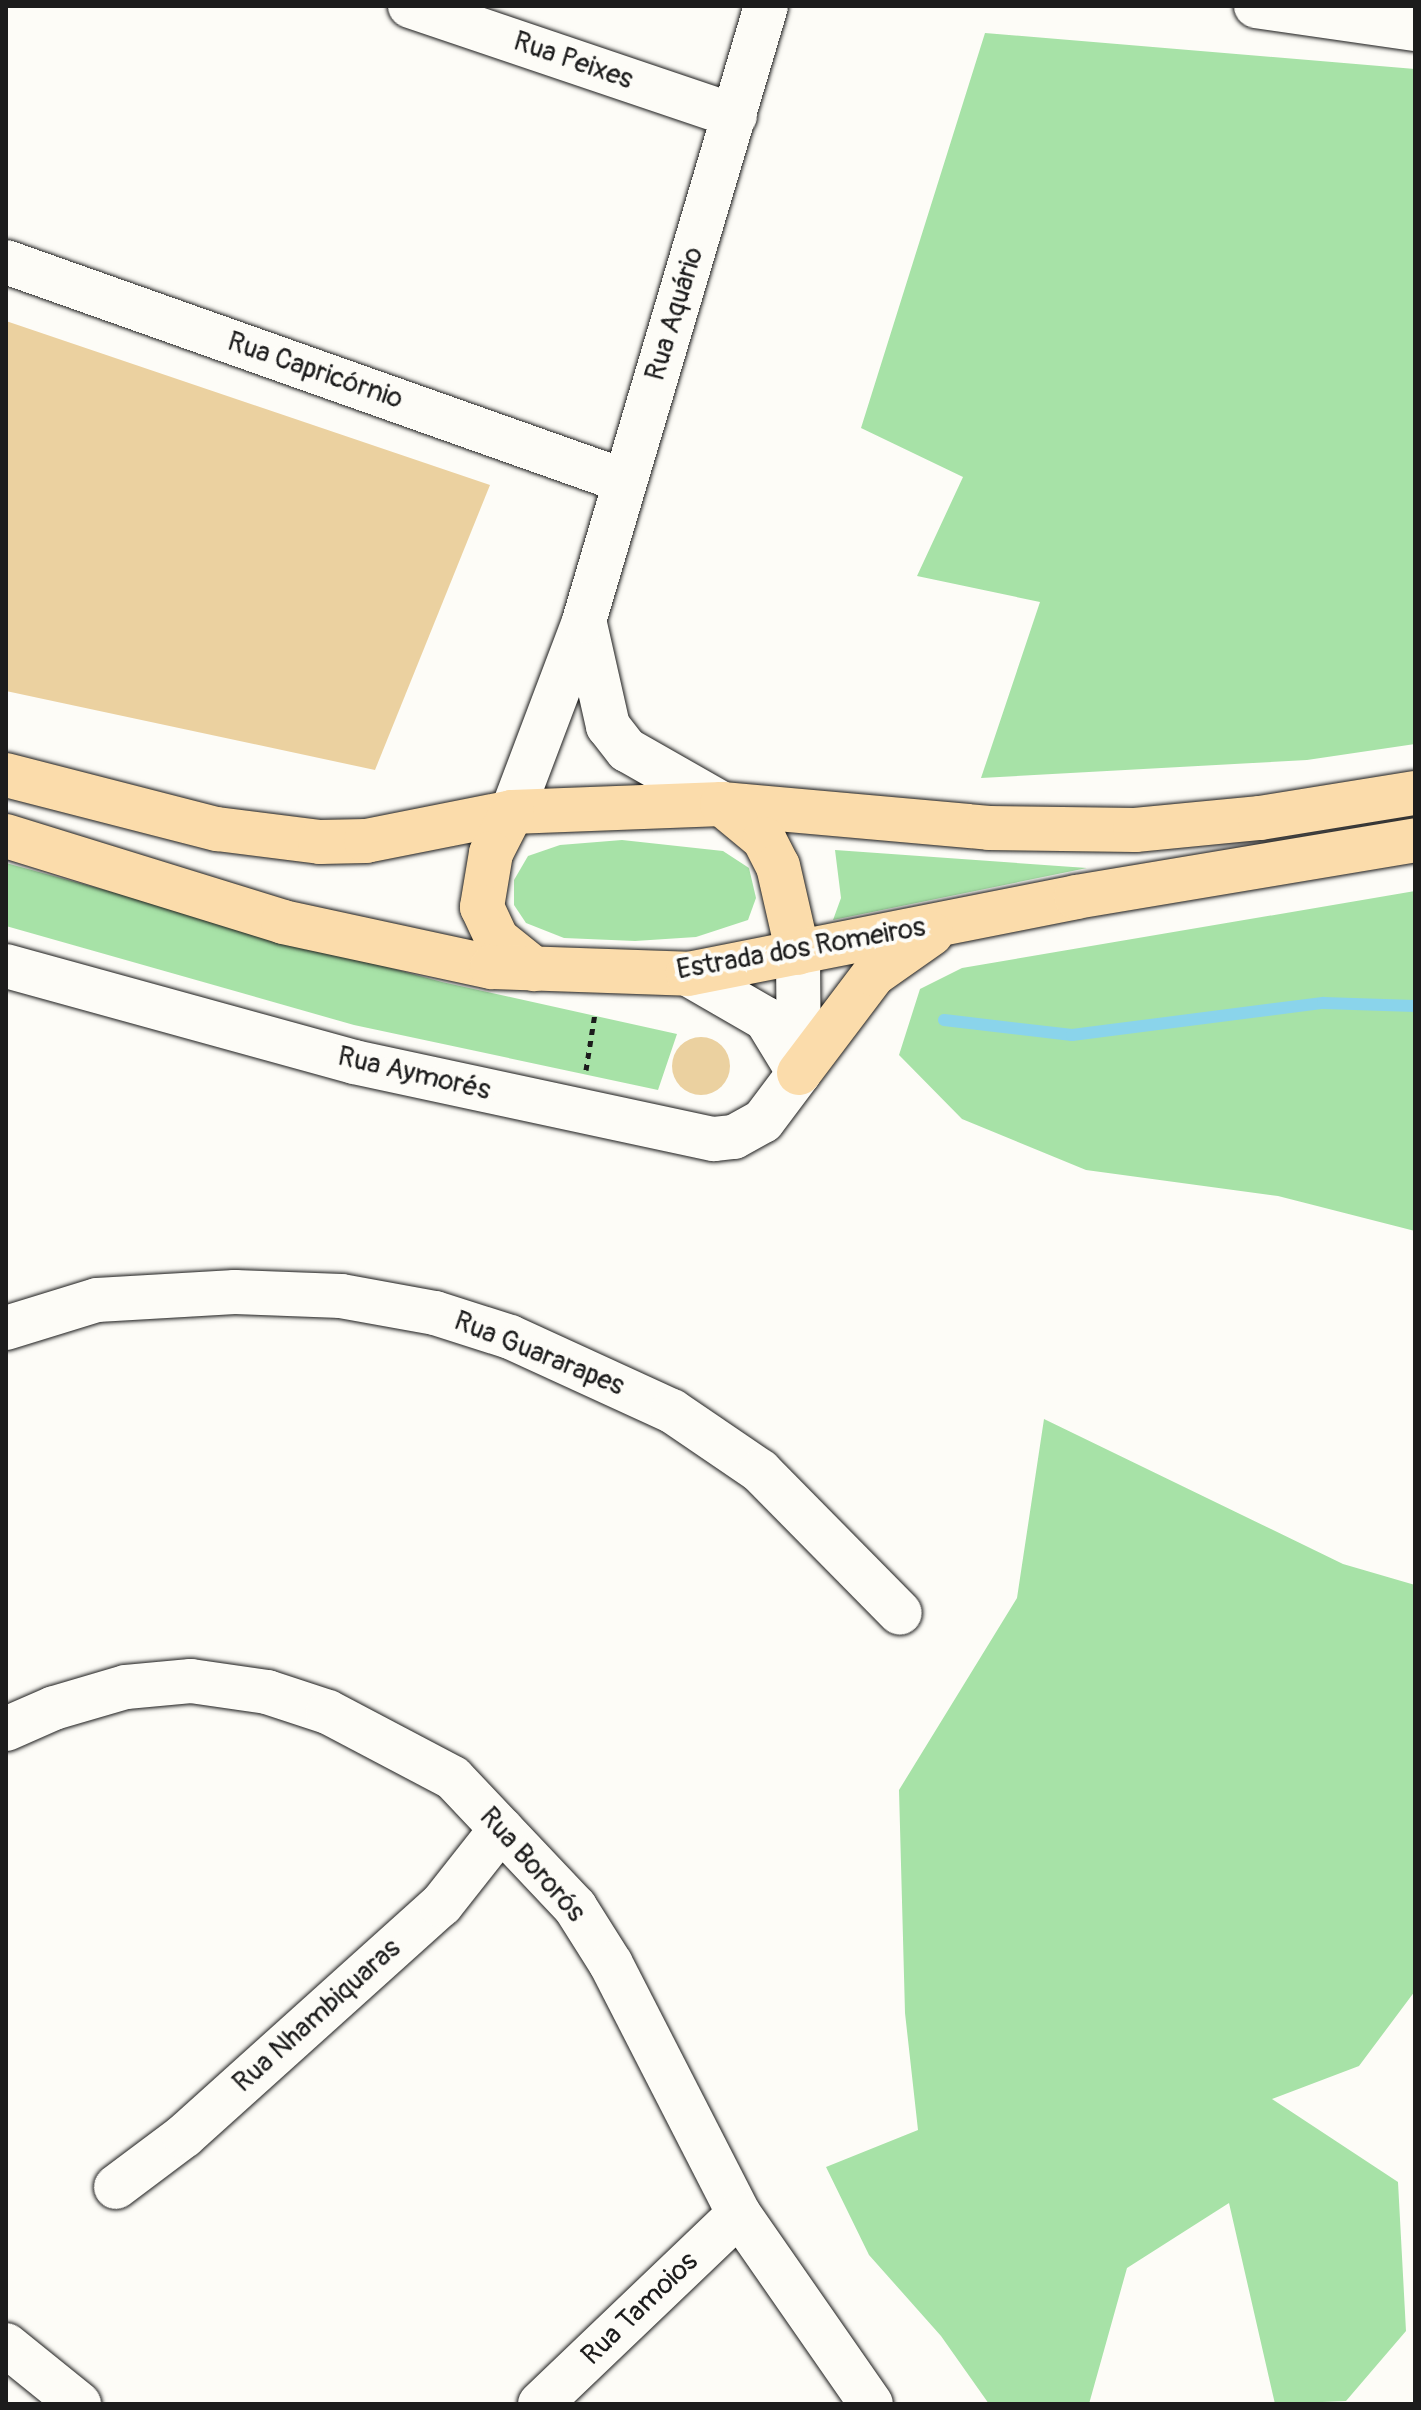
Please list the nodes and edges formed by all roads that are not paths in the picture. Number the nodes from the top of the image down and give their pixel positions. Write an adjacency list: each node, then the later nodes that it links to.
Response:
1 (410, 6): 5 (street, Rua Peixes)
2 (766, 6): 5 (street, Rua Aquário)
3 (1256, 6): 4 (street)
4 (1415, 29)
5 (735, 116): 7 (street, Rua Aquário)
6 (6, 262): 7 (street, Rua Capricórnio)
7 (624, 481): 8 (street, Rua Aquário)
8 (584, 621): 11 (street); 12 (street, Rua Aquário)
9 (6, 775): 12 (main road)
10 (1415, 793): 11 (main road)
11 (722, 804): 12 (main road); 16 (main road)
12 (512, 812): 18 (main road)
13 (6, 836): 18 (main road, Estrada dos Romeiros)
14 (1415, 840): 15 (main road, Estrada dos Romeiros)
15 (945, 924): 16 (main road, Estrada dos Romeiros); 20 (main road)
16 (798, 953): 19 (main road, Estrada dos Romeiros); 20 (street)
17 (6, 966): 20 (street, Rua Aymorés)
18 (534, 969): 19 (main road, Estrada dos Romeiros)
19 (688, 974): 20 (street)
20 (799, 1073)
21 (6, 1328): 22 (street, Rua Guararapes)
22 (900, 1613)
23 (6, 1729): 24 (street, Rua Bororós)
24 (501, 1829): 25 (street, Rua Nhambiquaras); 26 (street, Rua Bororós)
25 (116, 2187)
26 (739, 2214): 29 (street, Rua Tamoios); 30 (street, Rua Bororós)
27 (6, 2345): 28 (street)
28 (79, 2404)
29 (540, 2404)
30 (871, 2404)

